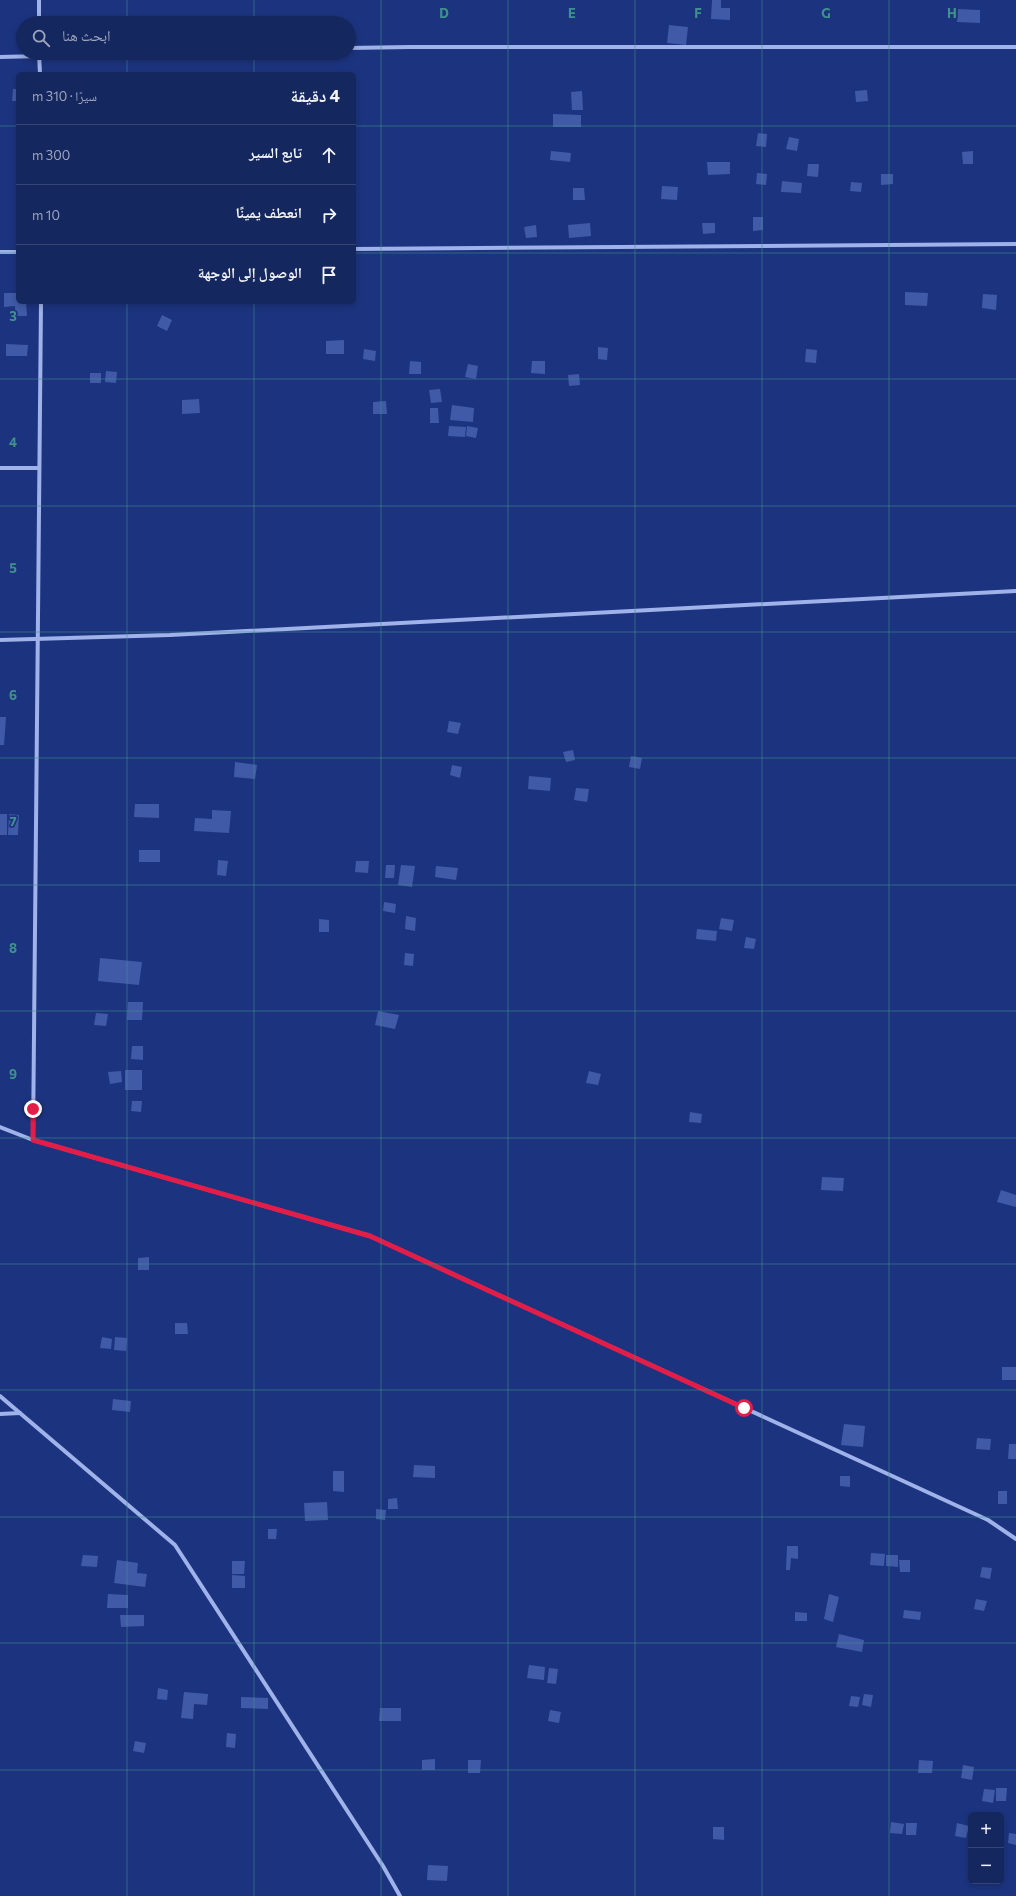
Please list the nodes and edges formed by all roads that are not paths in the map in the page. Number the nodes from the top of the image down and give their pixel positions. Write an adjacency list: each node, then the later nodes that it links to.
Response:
1 (39, 0): 2 (street)
2 (40, 16)
3 (1016, 46): 4 (street)
4 (356, 48)
5 (16, 56): 6 (street)
6 (0, 57)
7 (40, 60): 8 (street)
8 (40, 72)
9 (1016, 244): 10 (street)
10 (356, 249)
11 (0, 252): 12 (street)
12 (16, 252)
13 (41, 304): 15 (street)
14 (0, 468): 15 (street)
15 (39, 468): 17 (street)
16 (1016, 591): 17 (street)
17 (38, 639): 18 (street); 20 (street)
18 (0, 640)
19 (0, 1127): 20 (street)
20 (33, 1140): 24 (street)
21 (0, 1396): 22 (street)
22 (20, 1413): 23 (street); 25 (street)
23 (0, 1414)
24 (1016, 1539)
25 (400, 1896)

